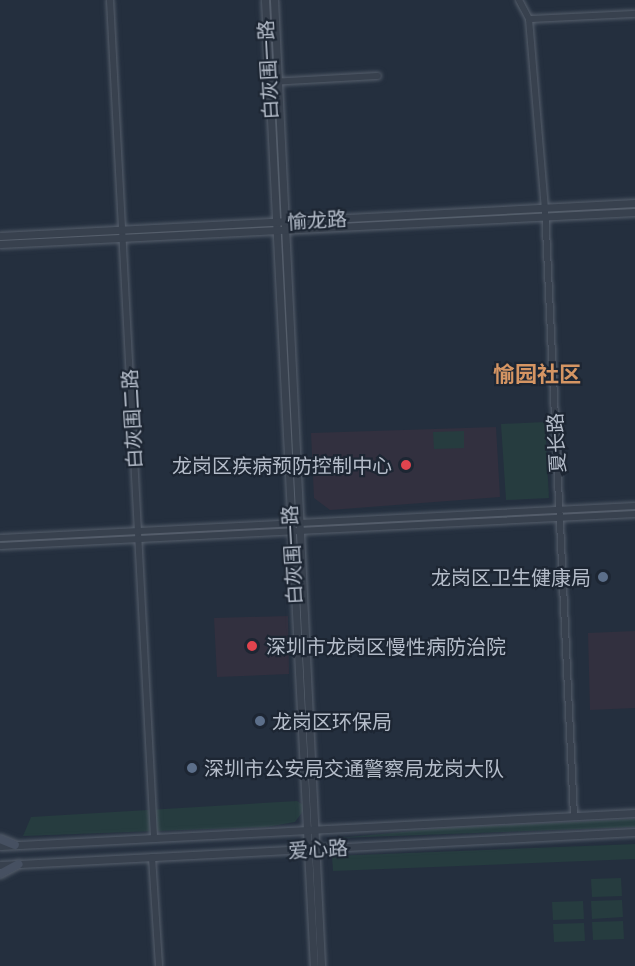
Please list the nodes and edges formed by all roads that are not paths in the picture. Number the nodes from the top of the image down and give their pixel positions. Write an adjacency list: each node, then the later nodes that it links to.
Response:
1 (110, 0): 18 (street, 白灰围二路)
2 (265, 0): 9 (street, 白灰围一路)
3 (274, 0): 8 (street, 白灰围一路)
4 (519, 0): 6 (street, 夏长路)
5 (635, 14): 6 (street)
6 (529, 19): 11 (street, 夏长路)
7 (378, 76): 8 (street)
8 (278, 81): 9 (street); 14 (street, 白灰围一路)
9 (269, 82): 15 (street, 白灰围一路)
10 (635, 203): 11 (street, 愉龙路)
11 (545, 208): 13 (street, 夏长路); 14 (street, 愉龙路)
12 (635, 212): 13 (street, 愉龙路)
13 (546, 217): 17 (street, 愉龙路); 22 (street, 夏长路)
14 (285, 221): 15 (street, 愉龙路); 17 (street, 白灰围一路)
15 (276, 222): 16 (street, 白灰围一路); 18 (street, 愉龙路)
16 (276, 230): 17 (street, 愉龙路); 18 (street, 愉龙路); 25 (street, 白灰围一路)
17 (285, 230): 24 (street, 白灰围一路)
18 (122, 234): 19 (street, 愉龙路); 20 (street, 愉龙路); 26 (street, 白灰围二路)
19 (0, 236)
20 (0, 244)
21 (635, 506): 22 (street)
22 (560, 514): 23 (street); 24 (street); 31 (street, 夏长路)
23 (635, 514)
24 (300, 527): 25 (street); 32 (street, 白灰围一路)
25 (291, 528): 26 (street); 28 (street); 32 (street, 白灰围一路)
26 (138, 531): 27 (street); 28 (street, 白灰围二路)
27 (0, 538)
28 (138, 539): 29 (street); 34 (street, 白灰围二路)
29 (0, 546)
30 (635, 813): 31 (street, 爱心路)
31 (574, 817): 32 (street, 爱心路)
32 (310, 830): 34 (street, 爱心路); 38 (street, 白灰围一路)
33 (635, 832): 38 (street, 爱心路)
34 (154, 838): 36 (street, 爱心路)
35 (0, 839): 36 (main road)
36 (15, 845): 37 (street, 爱心路)
37 (0, 846)
38 (311, 849): 39 (street, 爱心路); 44 (street, 白灰围一路); 45 (street, 白灰围一路)
39 (152, 857): 40 (street, 爱心路); 43 (street)
40 (19, 864): 41 (street, 爱心路); 42 (main road)
41 (0, 865)
42 (0, 874)
43 (159, 966)
44 (314, 966)
45 (321, 966)

